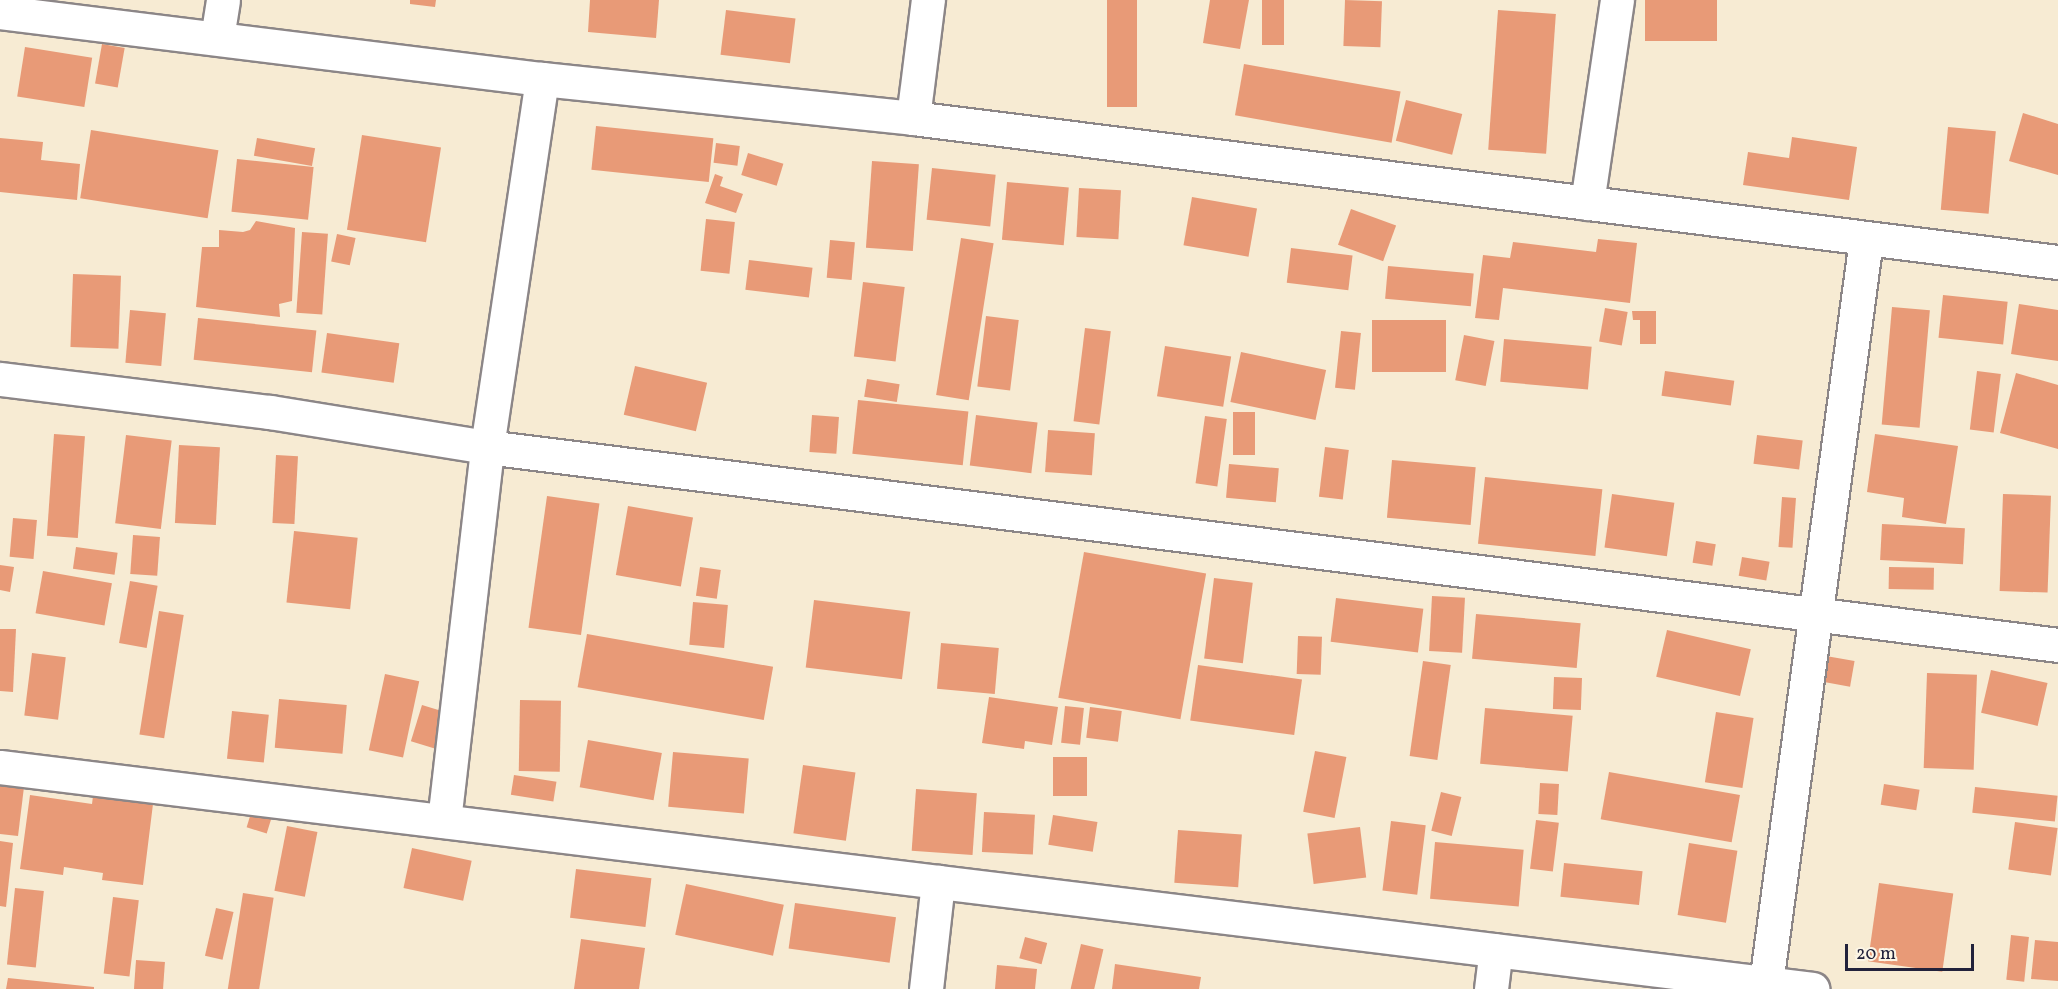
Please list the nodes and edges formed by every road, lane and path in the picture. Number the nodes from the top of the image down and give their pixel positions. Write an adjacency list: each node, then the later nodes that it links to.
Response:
1 (222, 0): 5 (street)
2 (928, 0): 7 (street)
3 (1617, 0): 8 (street)
4 (0, 12): 5 (street)
5 (217, 38): 6 (street)
6 (542, 79): 7 (street); 12 (street)
7 (913, 118): 8 (street)
8 (1587, 203): 9 (street)
9 (1866, 239): 10 (street); 13 (street)
10 (2058, 262)
11 (0, 379): 12 (street)
12 (486, 447): 13 (street); 16 (street)
13 (1818, 616): 14 (street); 19 (street)
14 (2058, 645)
15 (0, 767): 16 (street)
16 (444, 821): 17 (street)
17 (938, 882): 18 (street); 20 (street)
18 (1496, 950): 19 (street); 21 (street)
19 (1766, 983): 22 (street)
20 (926, 989)
21 (1491, 989)
22 (1812, 989)

